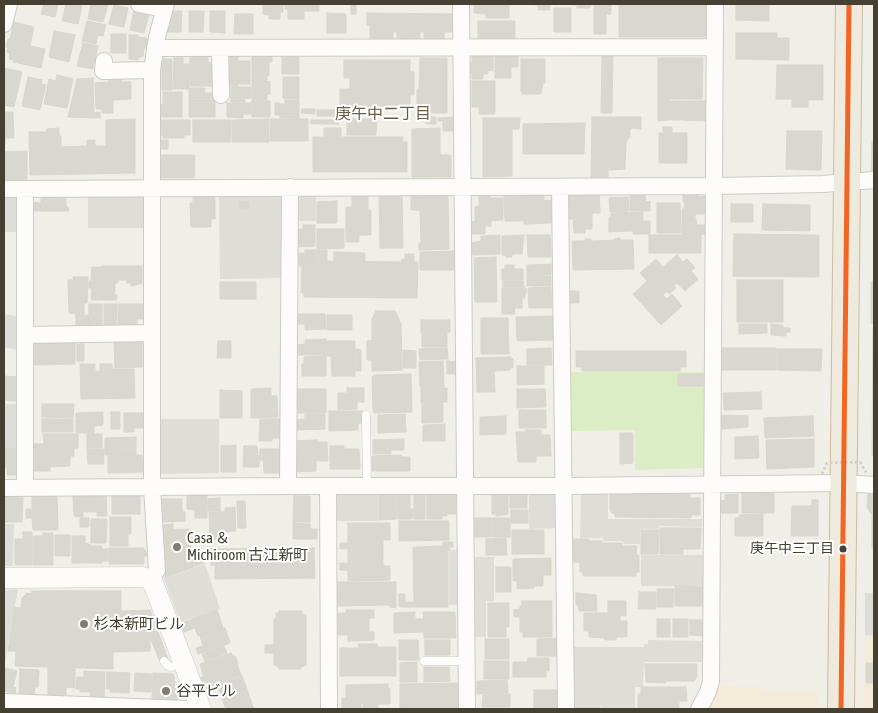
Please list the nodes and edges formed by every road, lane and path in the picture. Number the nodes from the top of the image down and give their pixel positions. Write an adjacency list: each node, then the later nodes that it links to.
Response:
1 (8, 4): 7 (street)
2 (139, 4): 6 (street)
3 (460, 4): 11 (street)
4 (715, 4): 8 (street)
5 (849, 4): 16 (highway)
6 (165, 7): 9 (street)
7 (4, 24)
8 (715, 47): 11 (street); 18 (street)
9 (155, 48): 10 (street); 13 (street)
10 (220, 48): 11 (street); 14 (street)
11 (462, 48): 17 (street)
12 (104, 60): 13 (street)
13 (152, 70): 21 (street)
14 (221, 95)
15 (874, 180): 16 (street)
16 (847, 182): 18 (street); 27 (highway)
17 (463, 186): 19 (street); 20 (street); 32 (street)
18 (714, 186): 20 (street); 28 (street)
19 (290, 187): 21 (street); 29 (street)
20 (560, 187): 33 (street)
21 (151, 188): 23 (street); 24 (street)
22 (4, 189): 23 (street)
23 (25, 189): 25 (street)
24 (152, 333): 25 (street); 35 (street)
25 (25, 335): 34 (street)
26 (366, 415): 31 (lane)
27 (852, 479): 27 (path, bridge); 28 (street); 48 (highway)
28 (712, 484): 33 (street); 47 (street)
29 (288, 486): 30 (street); 35 (street)
30 (328, 486): 31 (street); 44 (street)
31 (367, 486): 32 (street)
32 (465, 486): 33 (street); 40 (street)
33 (563, 486): 46 (street)
34 (25, 487): 35 (street); 36 (street)
35 (152, 487): 38 (street)
36 (4, 488)
37 (4, 578): 38 (street)
38 (151, 580): 43 (street)
39 (424, 661): 40 (lane)
40 (467, 661): 45 (street)
41 (4, 702): 42 (street)
42 (187, 709)
43 (201, 709)
44 (329, 709)
45 (467, 709)
46 (566, 709)
47 (698, 709)
48 (841, 709)

